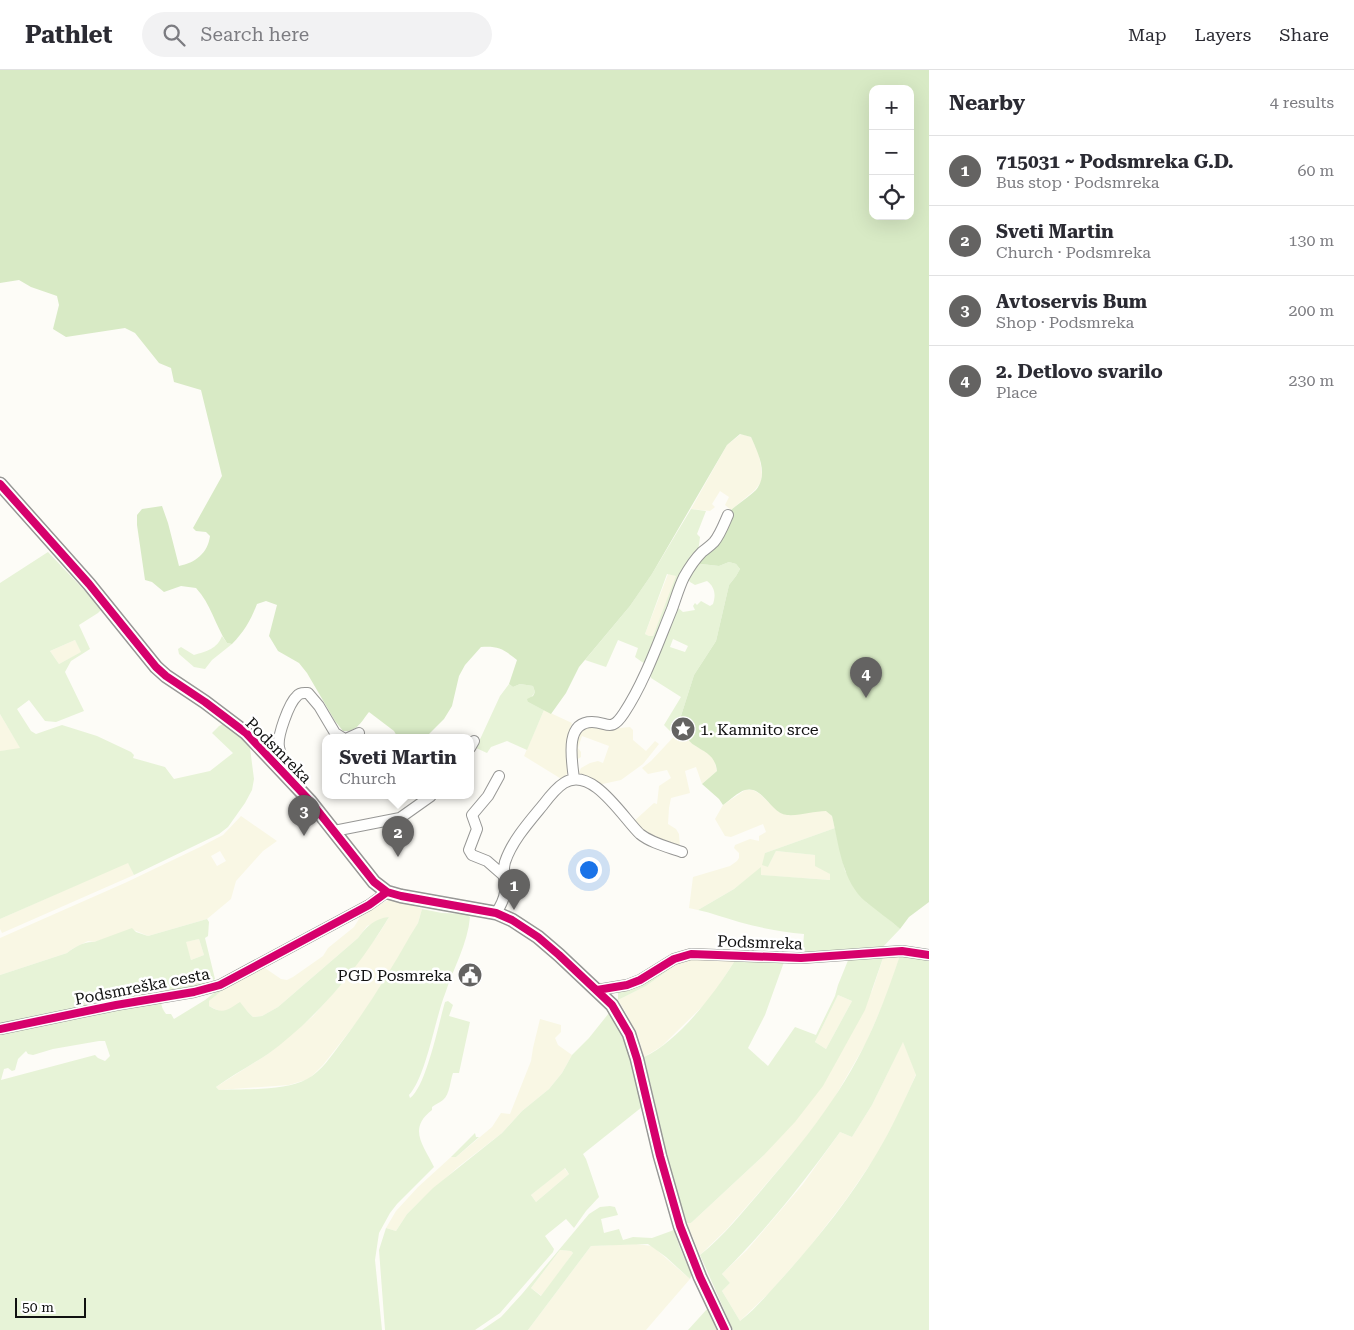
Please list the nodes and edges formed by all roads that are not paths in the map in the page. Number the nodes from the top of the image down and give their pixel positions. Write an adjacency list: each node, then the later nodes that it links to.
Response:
1 (0, 484): 6 (street, Podsmreka)
2 (728, 515): 5 (street)
3 (335, 734): 6 (street)
4 (499, 776): 10 (street)
5 (574, 779): 9 (street); 10 (street)
6 (293, 783): 8 (street, Podsmreka)
7 (427, 799): 8 (street)
8 (334, 831): 11 (street, Podsmreka)
9 (682, 852)
10 (503, 875): 12 (street)
11 (387, 892): 12 (street, Podsmreka); 15 (street, Podsmreška cesta)
12 (496, 913): 14 (street, Podsmreka)
13 (929, 955): 14 (street, Podsmreka)
14 (597, 990): 16 (street, Podsmreka)
15 (0, 1029)
16 (725, 1330)

